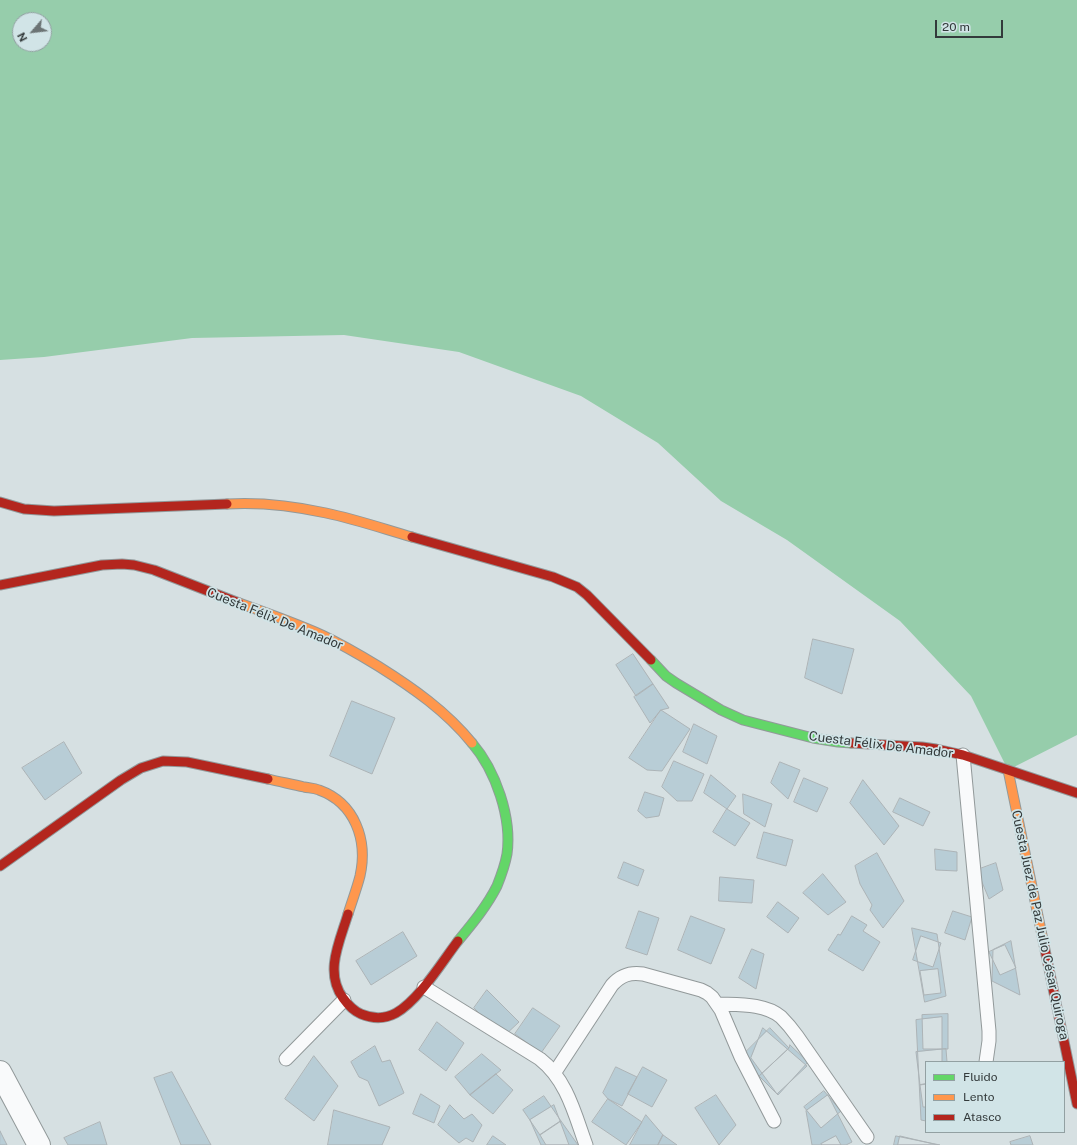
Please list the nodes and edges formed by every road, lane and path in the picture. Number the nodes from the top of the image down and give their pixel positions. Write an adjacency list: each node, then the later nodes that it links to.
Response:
1 (0, 502): 3 (street, Cuesta Félix De Amador)
2 (0, 585): 7 (street, Cuesta Félix De Amador)
3 (963, 755): 4 (street, Cuesta Félix De Amador); 11 (lane)
4 (1008, 770): 5 (street, Cuesta Félix De Amador); 14 (street, Cuesta Juez de Paz Julio César Quiroga)
5 (1077, 793)
6 (0, 866): 8 (street, Cuesta Félix De Amador)
7 (424, 987): 8 (street, Cuesta Félix De Amador); 13 (lane)
8 (344, 1000): 10 (lane)
9 (718, 1004): 13 (lane); 15 (lane); 16 (lane)
10 (286, 1059)
11 (986, 1061)
12 (0, 1072): 17 (street)
13 (554, 1072): 18 (lane)
14 (1077, 1104)
15 (774, 1121)
16 (867, 1137)
17 (39, 1145)
18 (586, 1145)

